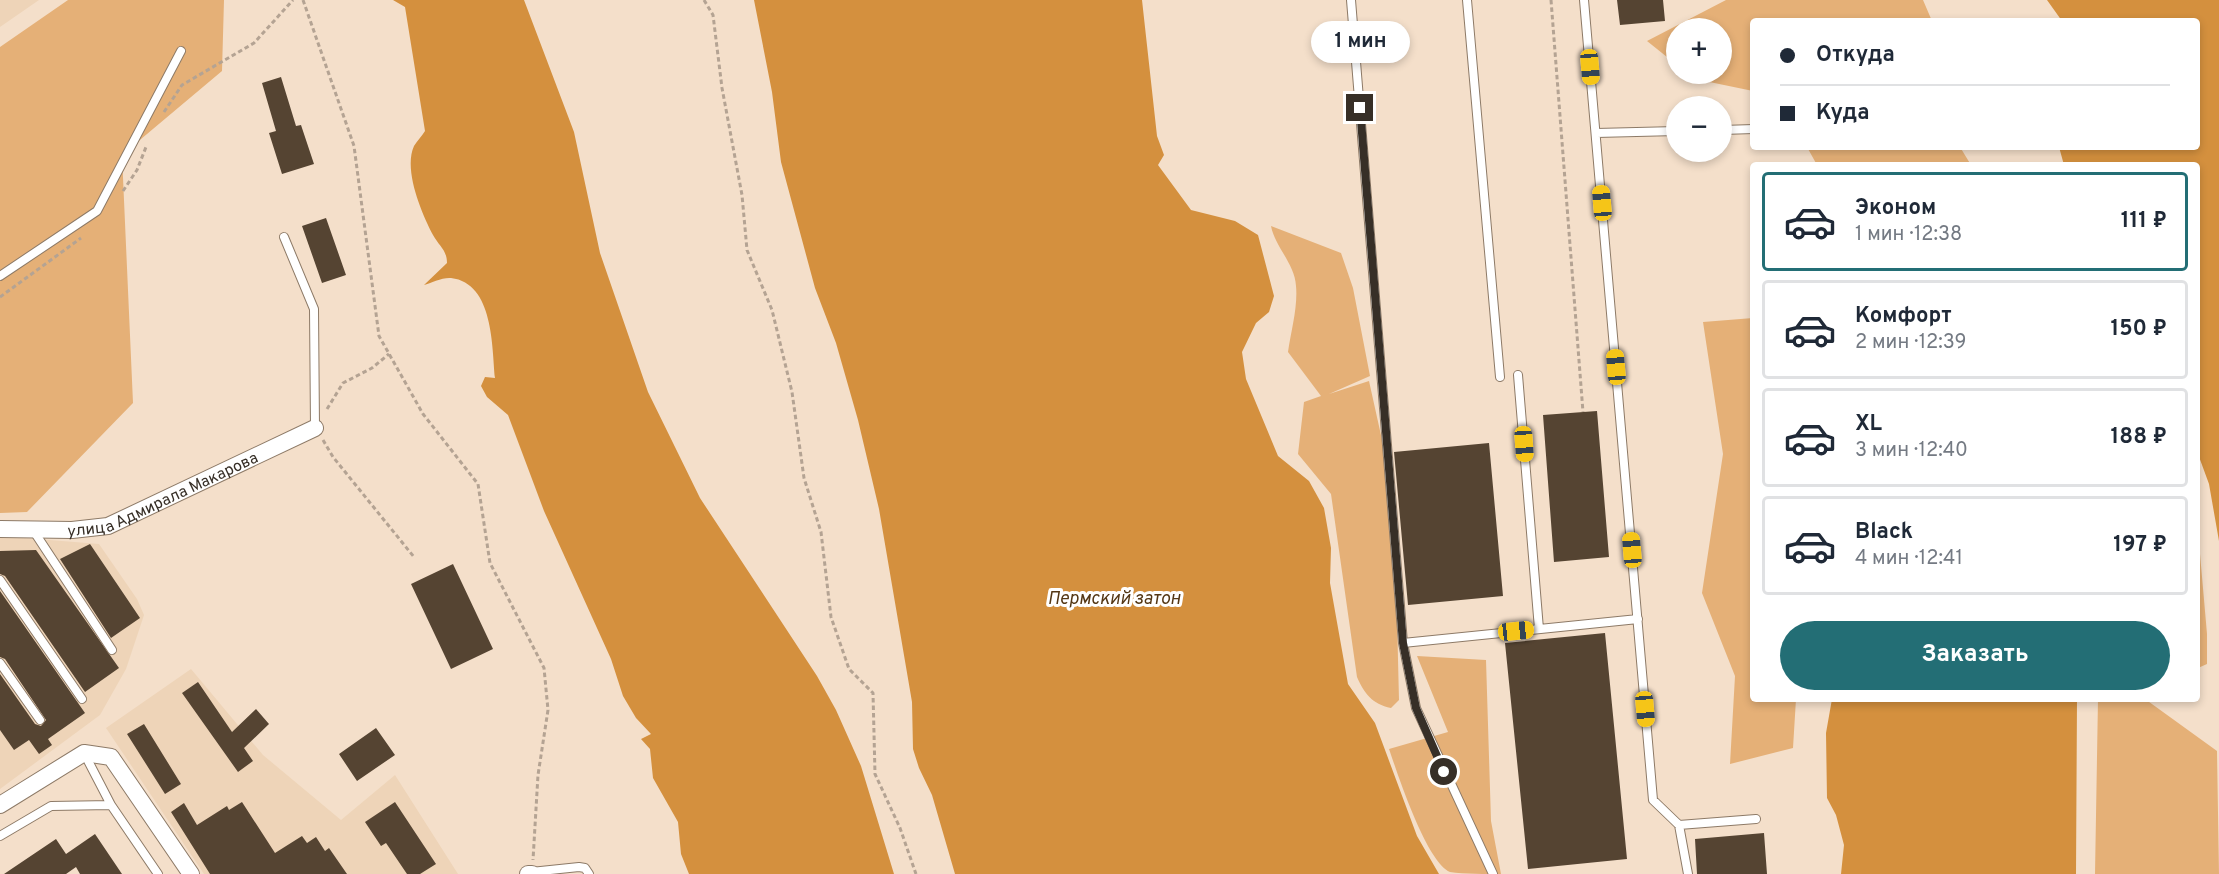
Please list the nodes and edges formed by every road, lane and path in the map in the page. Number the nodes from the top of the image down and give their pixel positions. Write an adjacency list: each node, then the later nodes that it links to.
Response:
1 (293, 0): 9 (path)
2 (303, 0): 20 (path)
3 (704, 0): 46 (path)
4 (1351, 0): 31 (lane)
5 (1467, 0): 22 (lane)
6 (1551, 0): 23 (path)
7 (1584, 0): 13 (lane)
8 (181, 51): 18 (lane)
9 (159, 120)
10 (1750, 129): 11 (lane)
11 (1732, 130)
12 (1666, 131): 13 (lane)
13 (1596, 133): 29 (lane)
14 (149, 139): 15 (path)
15 (118, 198)
16 (89, 233): 19 (path)
17 (284, 237): 24 (lane)
18 (0, 276)
19 (0, 297)
20 (389, 354): 24 (path); 42 (path)
21 (1518, 375): 30 (lane)
22 (1500, 377)
23 (1583, 412)
24 (315, 428): 26 (street, улица Адмирала Макарова); 27 (path)
25 (0, 529): 26 (street, улица Адмирала Макарова)
26 (32, 530): 32 (lane)
27 (414, 557)
28 (0, 580): 34 (lane)
29 (1638, 619): 30 (lane); 40 (lane)
30 (1539, 629): 31 (lane)
31 (1403, 643): 47 (lane)
32 (112, 650)
33 (0, 663): 35 (lane)
34 (82, 699)
35 (40, 720)
36 (84, 753): 37 (street); 38 (lane); 44 (street)
37 (0, 805)
38 (111, 805): 41 (lane); 43 (lane)
39 (1756, 819): 40 (lane)
40 (1679, 825): 48 (lane)
41 (0, 836)
42 (530, 873): 45 (lane)
43 (158, 874)
44 (191, 874)
45 (590, 874)
46 (916, 874)
47 (1492, 874)
48 (1688, 874)

